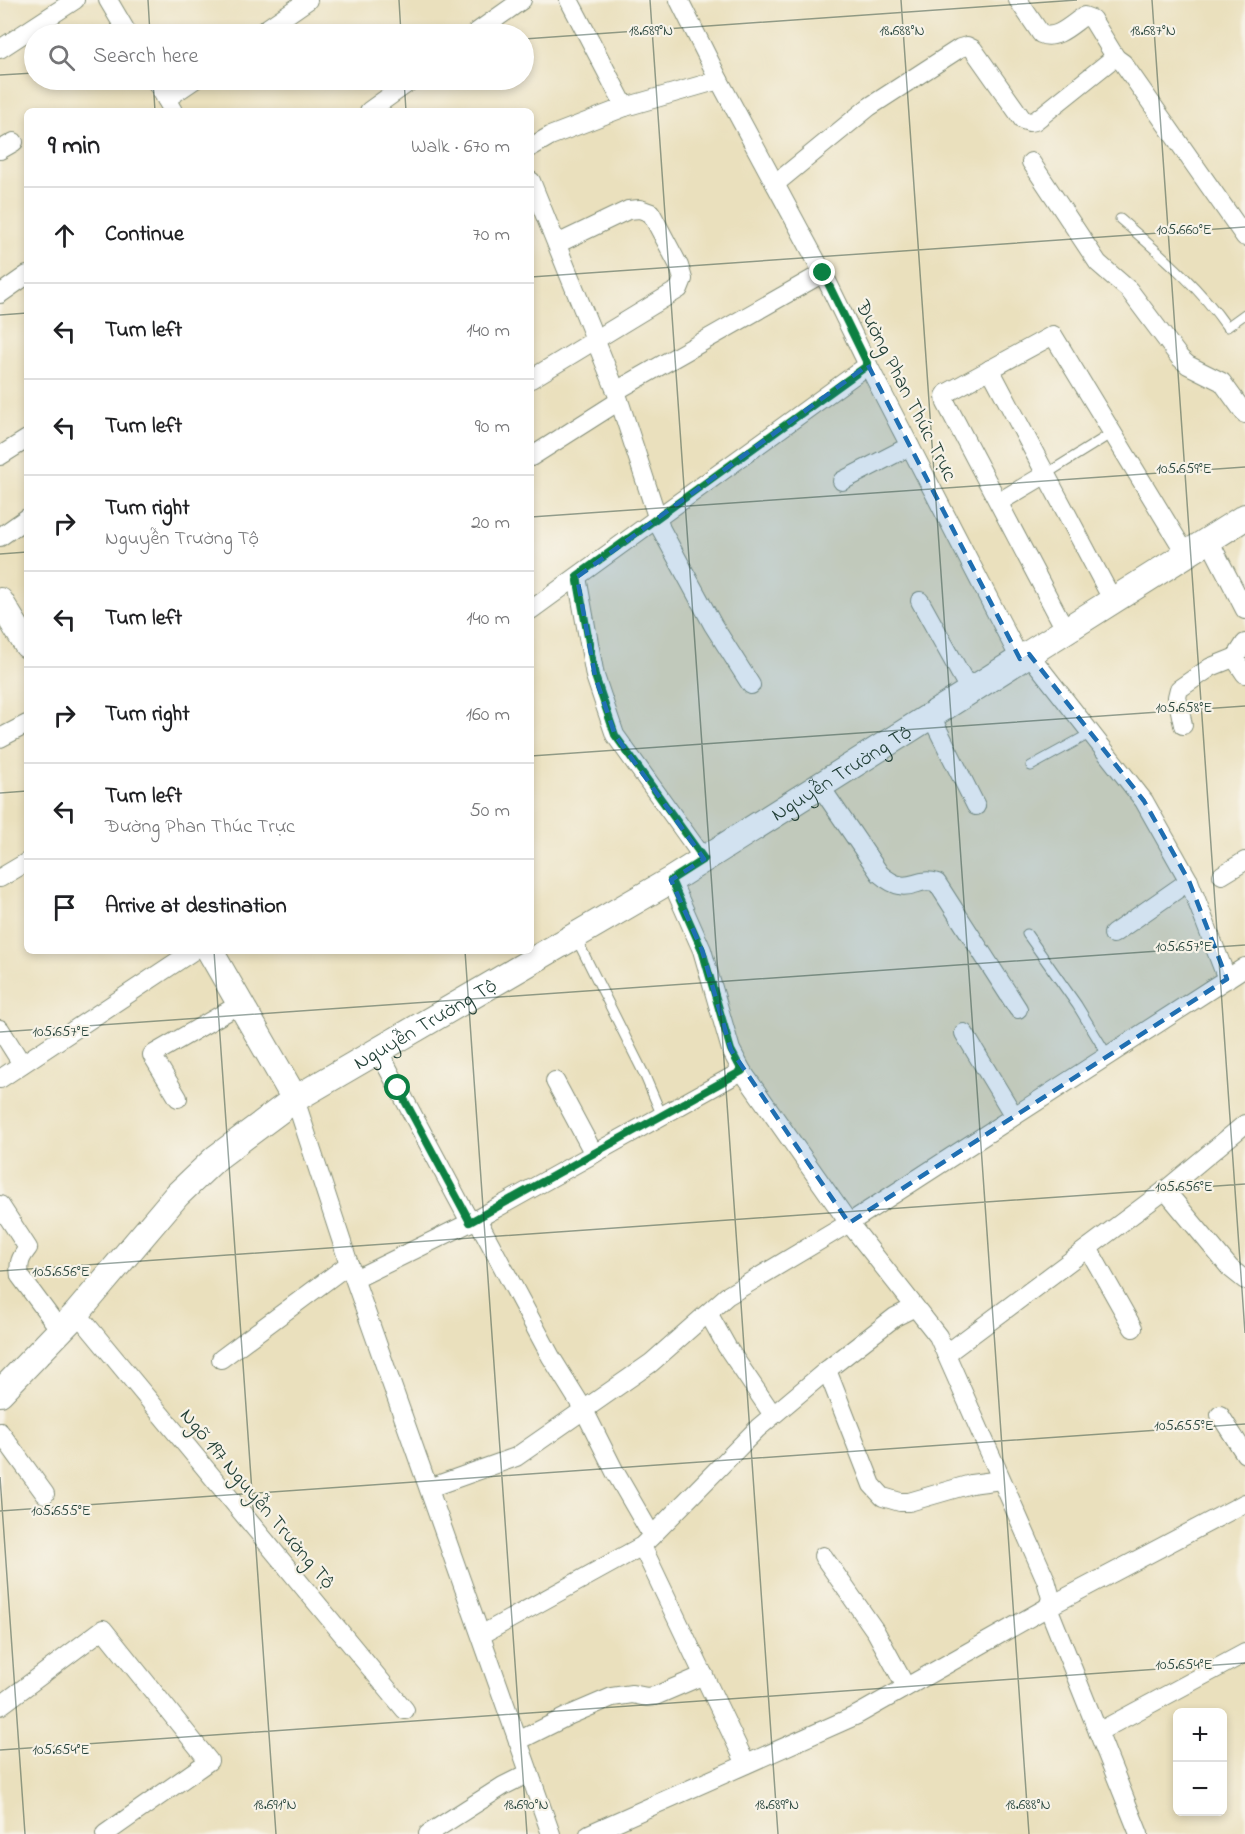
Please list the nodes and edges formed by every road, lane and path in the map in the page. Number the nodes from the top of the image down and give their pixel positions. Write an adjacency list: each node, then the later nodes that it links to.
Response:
1 (75, 0): 8 (street)
2 (108, 0): 9 (street)
3 (308, 0): 10 (street)
4 (522, 0): 11 (street)
5 (569, 0): 20 (street)
6 (1018, 0): 14 (street)
7 (682, 1): 15 (street, Đường Phan Thúc Trực)
8 (38, 24)
9 (122, 24)
10 (273, 24)
11 (488, 24)
12 (24, 33): 13 (street)
13 (0, 49)
14 (1116, 58): 24 (street); 27 (street)
15 (718, 80): 20 (street); 24 (street, Đường Phan Thúc Trực)
16 (161, 90): 19 (street)
17 (184, 90): 19 (street)
18 (398, 90): 21 (street)
19 (170, 105)
20 (625, 107): 22 (street)
21 (373, 108)
22 (534, 145)
23 (1031, 162): 38 (street)
24 (775, 184): 29 (street, Đường Phan Thúc Trực)
25 (534, 188): 28 (street)
26 (1120, 219): 32 (lane)
27 (1245, 237)
28 (557, 244): 33 (street); 33 (street)
29 (823, 273): 34 (street, Đường Phan Thúc Trực); 37 (street)
30 (24, 277): 31 (street)
31 (0, 294)
32 (1245, 315)
33 (596, 341): 36 (street); 37 (street)
34 (868, 365): 41 (street, Đường Phan Thúc Trực); 48 (street)
35 (990, 369): 39 (street); 44 (street); 46 (street)
36 (534, 377)
37 (618, 396): 42 (street); 48 (street)
38 (1245, 414)
39 (1112, 433): 44 (lane); 52 (street)
40 (24, 441): 43 (street)
41 (910, 446): 45 (street); 62 (street, Đường Phan Thúc Trực)
42 (534, 455)
43 (0, 456)
44 (1046, 474): 46 (street); 55 (street)
45 (843, 481)
46 (999, 502): 59 (street)
47 (1245, 517): 51 (main road, Nguyễn Trường Tộ)
48 (657, 518): 53 (street); 64 (street)
49 (24, 520): 50 (street)
50 (0, 537)
51 (1209, 540): 52 (main road, Nguyễn Trường Tộ); 58 (street)
52 (1186, 554): 55 (main road, Nguyễn Trường Tộ)
53 (577, 576): 57 (street); 74 (street)
54 (920, 601): 65 (street)
55 (1113, 601): 59 (main road, Nguyễn Trường Tộ)
56 (0, 602): 60 (main road)
57 (534, 608)
58 (1245, 610)
59 (1066, 631): 62 (main road, Nguyễn Trường Tộ)
60 (24, 640)
61 (1241, 650): 63 (street); 67 (street)
62 (1025, 656): 65 (main road, Nguyễn Trường Tộ); 69 (street, Đường Phan Thúc Trực)
63 (1245, 674)
64 (751, 685)
65 (970, 691): 66 (main road, Nguyễn Trường Tộ)
66 (931, 716): 72 (main road, Nguyễn Trường Tộ); 73 (street)
67 (1183, 725)
68 (24, 726): 70 (street)
69 (1091, 733): 71 (lane); 80 (street, Đường Phan Thúc Trực)
70 (0, 738)
71 (1031, 766)
72 (820, 786): 74 (main road, Nguyễn Trường Tộ); 89 (street)
73 (976, 807)
74 (704, 859): 79 (main road, Nguyễn Trường Tộ)
75 (1245, 861): 77 (street)
76 (24, 864): 78 (street)
77 (1222, 875)
78 (0, 878)
79 (671, 880): 83 (main road, Nguyễn Trường Tộ); 95 (street)
80 (1189, 881): 82 (street); 87 (street, Đường Phan Thúc Trực)
81 (1027, 934): 93 (lane)
82 (1113, 934)
83 (575, 936): 92 (main road, Nguyễn Trường Tộ); 100 (lane)
84 (188, 954): 94 (street)
85 (212, 954): 88 (main road)
86 (1245, 967): 87 (street)
87 (1227, 979): 93 (street)
88 (240, 1004): 98 (street); 99 (main road)
89 (1018, 1009)
90 (0, 1029): 94 (street)
91 (964, 1033): 101 (street)
92 (378, 1050): 99 (main road, Nguyễn Trường Tộ); 106 (street)
93 (1108, 1056): 101 (street)
94 (22, 1064): 96 (street)
95 (742, 1071): 100 (street); 107 (street)
96 (0, 1078)
97 (555, 1081): 103 (street)
98 (178, 1098)
99 (295, 1099): 109 (street); 113 (main road, Nguyễn Trường Tộ)
100 (662, 1116): 103 (street)
101 (1014, 1116): 107 (street)
102 (1245, 1124): 104 (street)
103 (594, 1155): 106 (street)
104 (1165, 1190): 108 (street); 110 (street)
105 (0, 1205): 113 (street, Ngõ 197 Nguyễn Trường Tộ)
106 (474, 1220): 109 (street); 119 (street)
107 (849, 1223): 111 (street); 112 (street)
108 (1088, 1248): 114 (street); 115 (street)
109 (352, 1272): 116 (street); 125 (street)
110 (1245, 1280)
111 (915, 1307): 115 (street); 117 (street)
112 (708, 1313): 119 (street); 120 (street)
113 (68, 1322): 118 (main road, Nguyễn Trường Tộ); 136 (street, Ngõ 197 Nguyễn Trường Tộ)
114 (1133, 1328)
115 (946, 1354): 124 (street)
116 (221, 1359)
117 (827, 1370): 120 (street); 124 (street)
118 (0, 1393)
119 (584, 1410): 125 (street); 128 (street)
120 (773, 1415): 128 (street)
121 (1220, 1415): 123 (street)
122 (0, 1432): 126 (street)
123 (1245, 1454)
124 (1002, 1480): 130 (street)
125 (429, 1488): 131 (street)
126 (45, 1494)
127 (1245, 1503): 130 (street)
128 (647, 1541): 131 (street); 133 (street)
129 (823, 1556): 134 (street)
130 (1048, 1607): 134 (street); 137 (street)
131 (481, 1635): 138 (street)
132 (1245, 1653): 137 (street)
133 (704, 1676): 138 (street); 139 (street)
134 (906, 1687): 139 (street)
135 (0, 1706): 141 (street)
136 (405, 1710)
137 (1098, 1732): 145 (street)
138 (518, 1741): 140 (street)
139 (746, 1764): 144 (street)
140 (529, 1773): 142 (street); 143 (street)
141 (105, 1834)
142 (428, 1834)
143 (551, 1834)
144 (589, 1834)
145 (1140, 1834)

